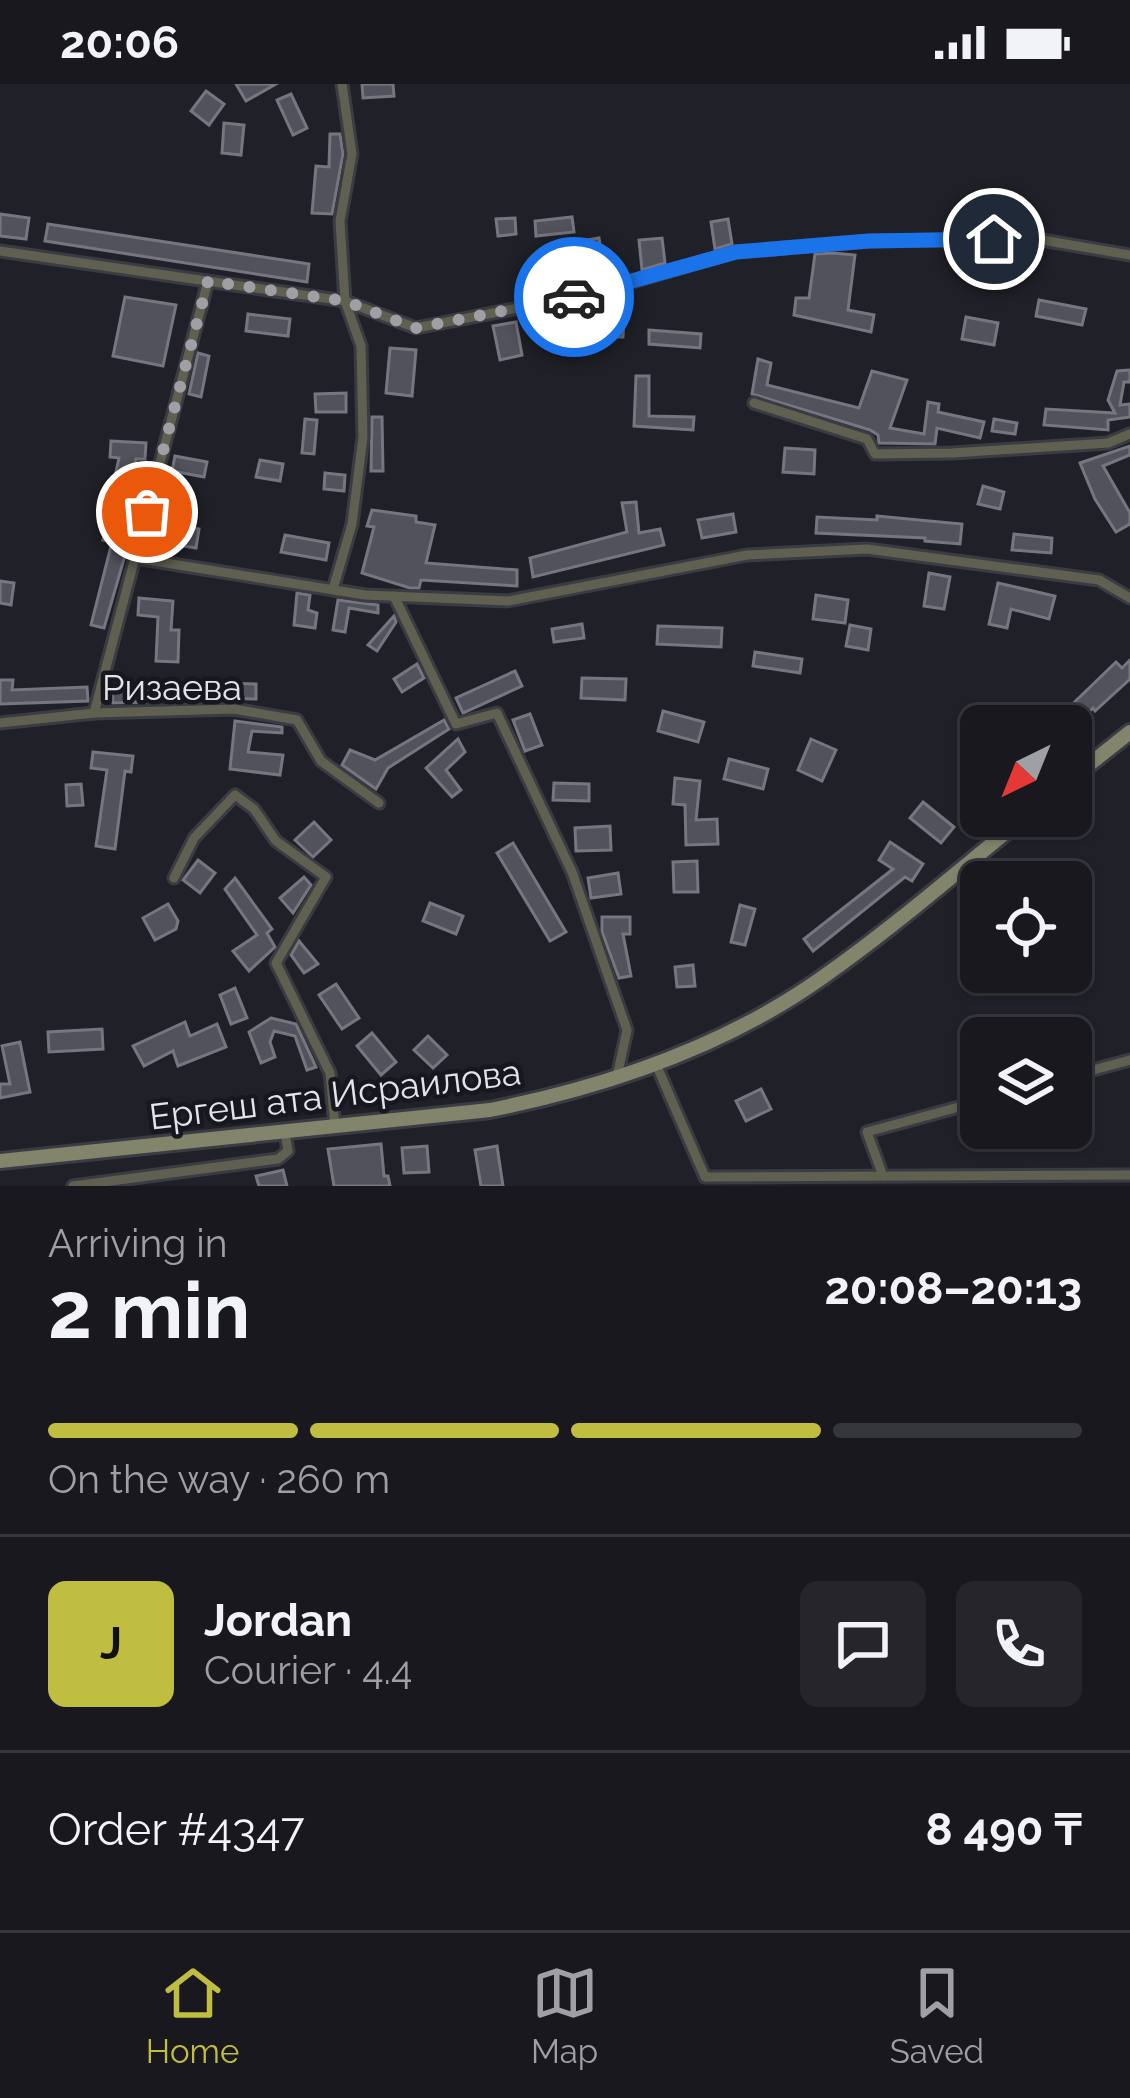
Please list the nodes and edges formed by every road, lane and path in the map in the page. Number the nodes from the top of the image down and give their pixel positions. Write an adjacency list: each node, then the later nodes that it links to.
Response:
1 (342, 84): 5 (street)
2 (0, 251): 4 (street)
3 (1130, 255): 5 (street)
4 (208, 281): 5 (street); 8 (street)
5 (345, 301): 9 (street)
6 (754, 403): 7 (street)
7 (1130, 434)
8 (135, 558): 9 (street); 12 (street)
9 (332, 590): 10 (street)
10 (394, 596): 11 (street); 22 (street)
11 (1130, 598)
12 (94, 712): 13 (street, Ризаева); 16 (street, Ризаева)
13 (0, 723)
14 (1130, 732): 15 (main road)
15 (1092, 762)
16 (379, 803)
17 (999, 837): 20 (main road, Ергеш ата Исраилова)
18 (174, 878): 24 (street)
19 (1130, 1060): 21 (street)
20 (655, 1062): 22 (main road, Ергеш ата Исраилова); 28 (street)
21 (1092, 1070)
22 (617, 1077): 24 (main road, Ергеш ата Исраилова)
23 (960, 1107): 28 (street)
24 (335, 1126): 25 (main road, Ергеш ата Исраилова)
25 (286, 1133): 26 (main road, Ергеш ата Исраилова); 29 (street)
26 (0, 1161)
27 (1130, 1175): 28 (street)
28 (883, 1176)
29 (73, 1186)

